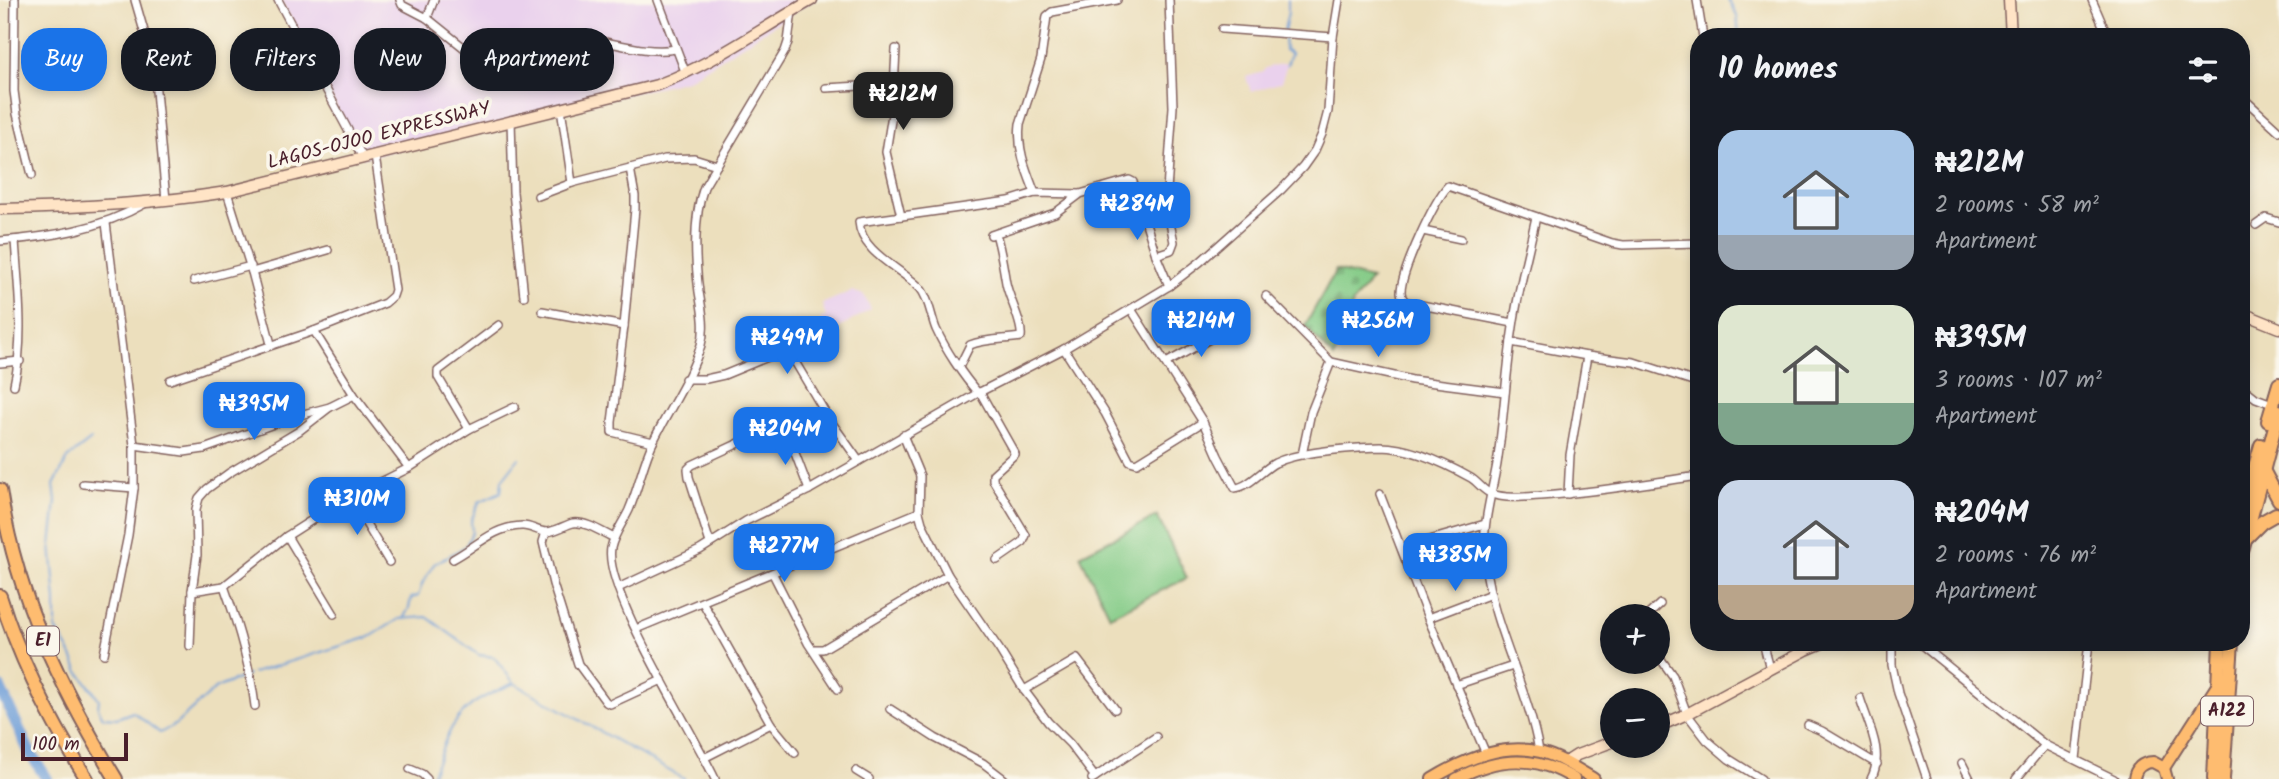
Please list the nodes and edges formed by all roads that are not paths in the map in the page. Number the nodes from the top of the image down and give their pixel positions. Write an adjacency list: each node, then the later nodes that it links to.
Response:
1 (15, 0): 34 (street)
2 (135, 0): 40 (street)
3 (278, 0): 31 (street)
4 (400, 0): 15 (street)
5 (434, 0): 15 (street)
6 (658, 0): 21 (street)
7 (812, 0): 14 (main road, LAGOS-OJOO EXPRESSWAY)
8 (1117, 0): 37 (street)
9 (1169, 0): 54 (street)
10 (1339, 0): 20 (street)
11 (1697, 0): 16 (street)
12 (2009, 0): 17 (main road)
13 (2092, 0): 18 (street)
14 (792, 11): 23 (main road, LAGOS-OJOO EXPRESSWAY); 32 (street)
15 (427, 18): 21 (street)
16 (1702, 28)
17 (2011, 28)
18 (2104, 28)
19 (1222, 29): 20 (street)
20 (1333, 37): 57 (street)
21 (676, 49): 23 (street)
22 (896, 49): 24 (street)
23 (686, 74): 27 (main road, LAGOS-OJOO EXPRESSWAY)
24 (894, 84): 25 (street); 43 (street)
25 (827, 88)
26 (2250, 104): 29 (street)
27 (561, 108): 28 (main road, LAGOS-OJOO EXPRESSWAY); 35 (street)
28 (512, 120): 30 (main road, LAGOS-OJOO EXPRESSWAY); 58 (street)
29 (2279, 131)
30 (375, 156): 31 (main road, LAGOS-OJOO EXPRESSWAY); 67 (street)
31 (363, 158): 36 (main road, LAGOS-OJOO EXPRESSWAY)
32 (717, 165): 33 (street); 78 (street)
33 (630, 168): 35 (street); 65 (street)
34 (32, 174)
35 (572, 183): 39 (street)
36 (227, 192): 40 (main road, LAGOS-OJOO EXPRESSWAY); 55 (street)
37 (1035, 193): 38 (street); 43 (street)
38 (1080, 194): 54 (street); 77 (street)
39 (538, 196)
40 (166, 200): 41 (main road, LAGOS-OJOO EXPRESSWAY)
41 (148, 202): 42 (main road, LAGOS-OJOO EXPRESSWAY); 46 (street)
42 (0, 209)
43 (901, 216): 77 (street)
44 (1536, 218): 48 (street); 52 (street); 63 (street)
45 (2279, 222): 47 (street)
46 (106, 223): 50 (street); 94 (street)
47 (2256, 225)
48 (1423, 231): 49 (street); 63 (street)
49 (1461, 239)
50 (15, 240): 51 (street); 73 (street)
51 (0, 241)
52 (1690, 243)
53 (328, 250): 55 (street)
54 (1156, 255): 57 (street)
55 (252, 269): 56 (street); 70 (street)
56 (194, 281)
57 (1169, 286): 60 (street)
58 (524, 296)
59 (1266, 296): 74 (street)
60 (1131, 309): 71 (street); 76 (street)
61 (542, 311): 65 (street)
62 (2250, 316): 66 (main road)
63 (1513, 323): 69 (street)
64 (499, 326): 91 (street)
65 (624, 326): 93 (street)
66 (2279, 328)
67 (314, 331): 70 (street); 86 (street)
68 (1224, 331): 76 (street)
69 (1511, 342): 72 (street); 84 (street)
70 (271, 344): 79 (street)
71 (1065, 349): 83 (street); 90 (street)
72 (1587, 356): 80 (street); 107 (street)
73 (20, 362): 75 (street); 82 (street)
74 (1331, 362): 84 (street); 95 (street)
75 (0, 363)
76 (1166, 363): 90 (street)
77 (959, 367): 83 (street)
78 (685, 379): 93 (street); 96 (street)
79 (170, 380)
80 (1690, 380)
81 (2279, 384): 89 (highway)
82 (14, 385)
83 (979, 392): 92 (street); 121 (street)
84 (1505, 392): 106 (street)
85 (2250, 393): 89 (street)
86 (354, 395): 87 (street); 97 (street)
87 (330, 407): 94 (street); 127 (street)
88 (515, 407): 91 (street)
89 (2276, 408): 98 (highway); 104 (highway)
90 (1203, 422): 95 (street)
91 (469, 429): 97 (street)
92 (903, 435): 96 (street); 112 (street)
93 (653, 442): 117 (street)
94 (134, 445): 101 (street)
95 (1302, 455): 106 (street)
96 (859, 461): 103 (street)
97 (409, 468): 109 (street)
98 (2263, 470): 108 (highway); 111 (highway)
99 (1690, 477): 107 (street)
100 (83, 484): 101 (street)
101 (134, 488): 143 (street)
102 (0, 490): 176 (highway, E1)
103 (809, 490): 118 (street); 118 (street)
104 (2250, 491)
105 (1380, 494): 119 (street)
106 (1489, 494): 107 (street); 113 (street)
107 (1568, 494)
108 (2250, 495)
109 (350, 497): 116 (street); 122 (street)
110 (2250, 502): 111 (highway)
111 (2278, 509): 115 (highway)
112 (919, 512): 123 (street); 124 (street)
113 (1485, 524): 119 (street); 128 (street)
114 (546, 532): 117 (street); 120 (street); 147 (street)
115 (2250, 535)
116 (287, 536): 125 (street); 131 (street)
117 (614, 538): 126 (street)
118 (710, 543): 126 (street)
119 (1402, 548): 132 (street)
120 (453, 559)
121 (997, 560)
122 (389, 562)
123 (773, 574): 130 (street); 135 (street)
124 (948, 575): 135 (street); 151 (street)
125 (224, 586): 127 (street); 153 (street)
126 (618, 588): 133 (street)
127 (192, 591): 134 (street)
128 (1491, 594): 132 (street); 144 (street)
129 (0, 596): 175 (highway, E1)
130 (703, 603): 133 (street); 158 (street)
131 (334, 614)
132 (1428, 618): 148 (street)
133 (636, 629): 147 (street)
134 (190, 646)
135 (814, 649): 150 (street)
136 (1765, 651): 145 (street)
137 (1807, 651): 145 (main road)
138 (1892, 651): 187 (street)
139 (1929, 651): 161 (street)
140 (2089, 651): 167 (street)
141 (2219, 651): 149 (highway, A122)
142 (2231, 651): 193 (highway, A122)
143 (104, 654)
144 (1513, 666): 148 (street); 163 (street)
145 (1770, 670): 156 (main road)
146 (1670, 672): 156 (street)
147 (662, 680): 166 (street)
148 (1456, 685): 165 (street)
149 (2216, 687): 173 (main road); 192 (highway, A122)
150 (838, 689)
151 (1024, 690): 155 (street); 174 (street)
152 (1860, 698): 170 (street)
153 (255, 706)
154 (890, 709): 180 (street)
155 (1115, 709)
156 (1687, 714): 157 (main road); 185 (street)
157 (1670, 721)
158 (771, 724): 164 (street); 166 (street)
159 (1808, 725): 170 (street)
160 (1156, 737): 174 (street)
161 (2045, 745): 167 (street); 189 (street)
162 (1600, 746): 168 (main road)
163 (1539, 751): 165 (main road); 168 (main road)
164 (795, 754)
165 (1486, 754): 181 (main road)
166 (704, 758): 178 (street)
167 (2076, 759): 190 (street)
168 (1566, 762): 184 (main road)
169 (1962, 762): 188 (street)
170 (1877, 764): 186 (street)
171 (411, 769): 177 (street)
172 (856, 771): 179 (street)
173 (2166, 774): 191 (main road)
174 (1097, 778)
175 (87, 779)
176 (116, 779)
177 (427, 779)
178 (715, 779)
179 (869, 779)
180 (1004, 779)
181 (1432, 779)
182 (1456, 779): 183 (main road)
183 (1574, 779)
184 (1594, 779)
185 (1761, 779)
186 (1871, 779)
187 (1927, 779)
188 (1970, 779)
189 (2016, 779)
190 (2114, 779)
191 (2134, 779)
192 (2214, 779)
193 (2223, 779)

